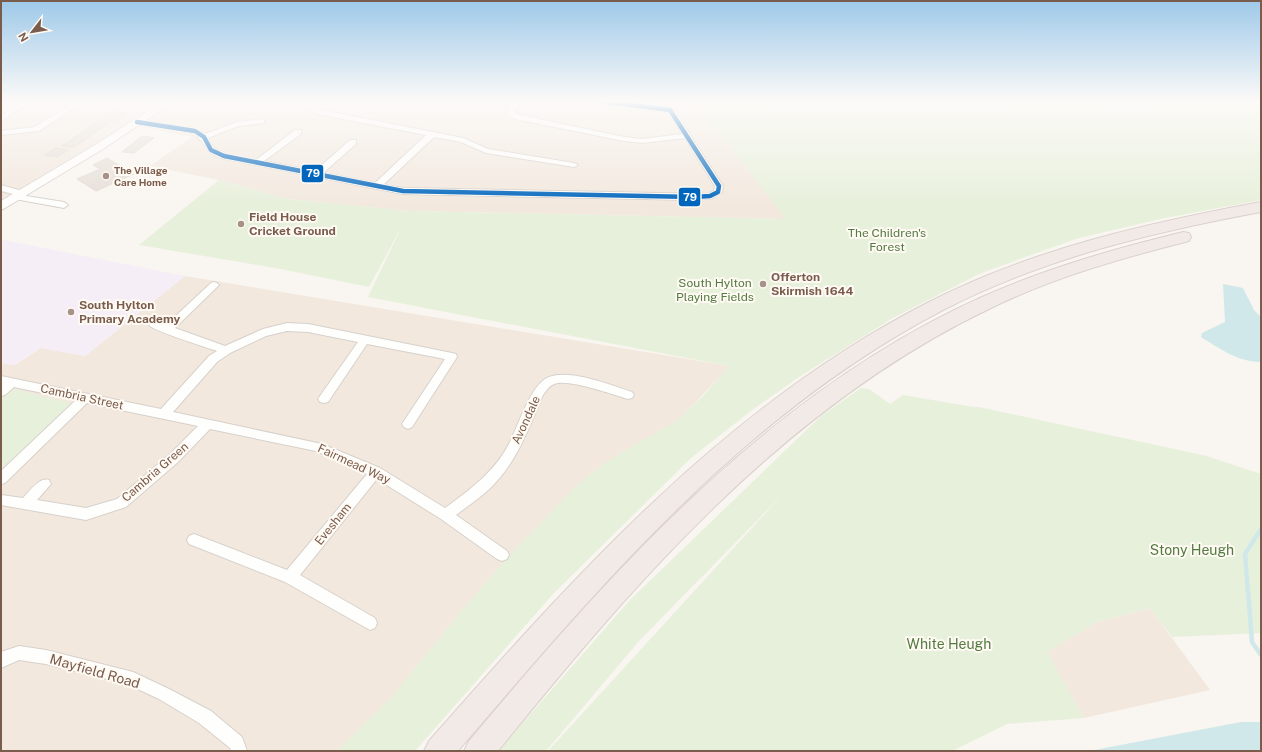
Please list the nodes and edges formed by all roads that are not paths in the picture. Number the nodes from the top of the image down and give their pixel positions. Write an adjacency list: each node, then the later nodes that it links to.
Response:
1 (113, 137): 15 (street)
2 (204, 137): 10 (street)
3 (291, 137): 10 (street)
4 (429, 137): 13 (street)
5 (448, 137): 11 (street)
6 (615, 137): 7 (street)
7 (676, 137)
8 (687, 137): 13 (street)
9 (353, 142): 12 (street)
10 (257, 163): 12 (street)
11 (574, 165)
12 (317, 174): 13 (street)
13 (377, 186)
14 (1, 188): 15 (street)
15 (21, 196): 16 (street); 17 (street)
16 (64, 205)
17 (1, 206)
18 (1261, 207): 45 (highway)
19 (1261, 220): 46 (highway)
20 (214, 285): 22 (street)
21 (154, 326): 22 (street)
22 (167, 330): 24 (street)
23 (365, 339): 24 (street); 29 (street); 32 (street)
24 (226, 350): 30 (street)
25 (6, 381): 26 (street); 28 (street, Cambria Street)
26 (1, 392)
27 (628, 395): 38 (street, Avondale)
28 (86, 397): 30 (street, Cambria Street); 34 (street)
29 (324, 399)
30 (163, 415): 31 (street, Fairmead Way)
31 (207, 424): 33 (street, Fairmead Way); 37 (street, Cambria Green)
32 (408, 424)
33 (376, 472): 38 (street, Fairmead Way); 41 (street, Evesham)
34 (1, 479)
35 (45, 484): 37 (street)
36 (1, 500): 37 (street, Cambria Green)
37 (25, 504)
38 (446, 515): 40 (street, Fairmead Way)
39 (194, 540): 41 (street)
40 (502, 555)
41 (290, 577): 42 (street)
42 (370, 623)
43 (1, 660): 44 (street, Mayfield Road)
44 (239, 751)
45 (439, 751)
46 (479, 751)

